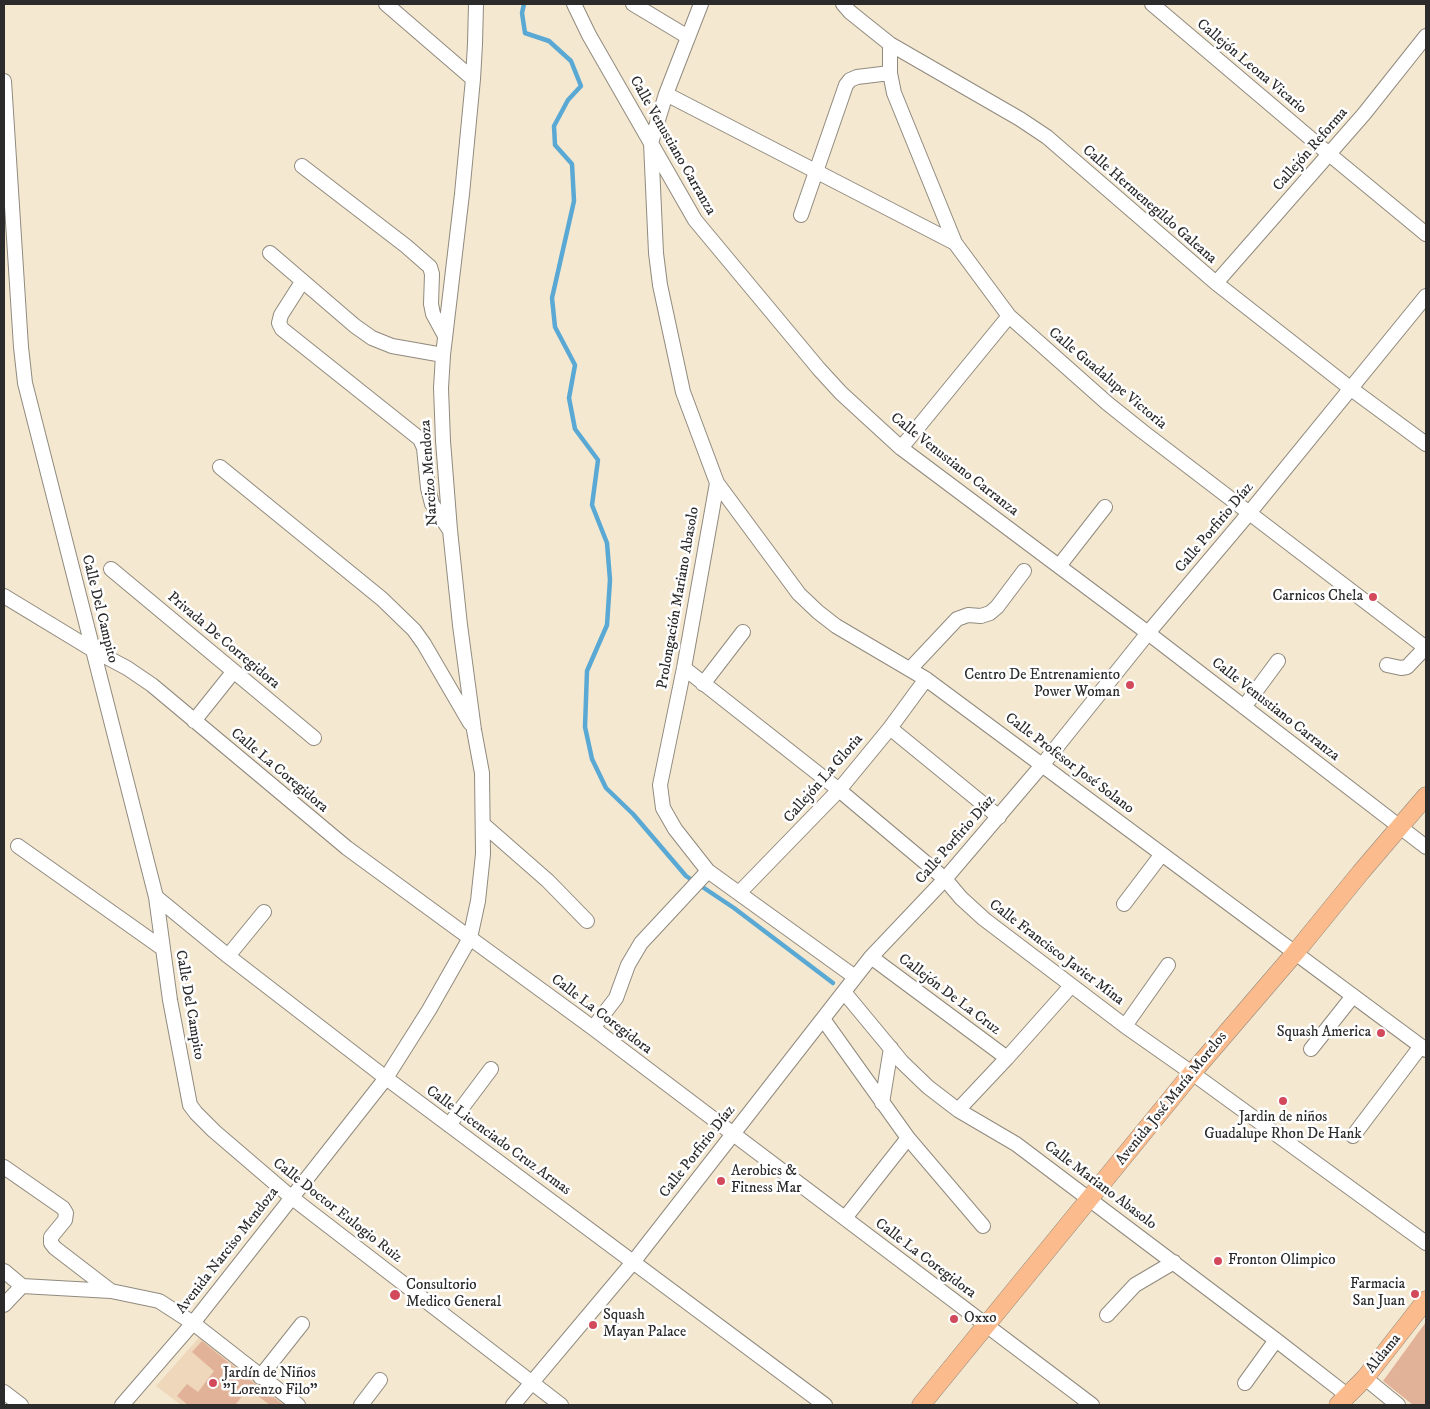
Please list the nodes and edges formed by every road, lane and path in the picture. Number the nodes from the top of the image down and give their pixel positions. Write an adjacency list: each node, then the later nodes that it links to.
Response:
1 (386, 4): 12 (street)
2 (476, 4): 12 (street, Narcizo Mendoza)
3 (574, 4): 15 (street, Calle Venustiano Carranza)
4 (633, 4): 9 (street)
5 (701, 4): 9 (street)
6 (843, 4): 10 (street, Calle Hermenegildo Galeana)
7 (1152, 4): 16 (street, Callejón Leona Vicario)
8 (1426, 36): 16 (street, Callejón Reforma)
9 (688, 37): 14 (street)
10 (890, 44): 11 (street, Calle Guadalupe Victoria); 24 (street, Calle Hermenegildo Galeana)
11 (890, 73): 18 (street); 21 (street, Calle Guadalupe Victoria)
12 (473, 79): 27 (street, Narcizo Mendoza)
13 (4, 81): 44 (street, Calle Del Campito)
14 (666, 94): 15 (street); 18 (street)
15 (651, 143): 31 (street, Calle Venustiano Carranza); 33 (street)
16 (1329, 154): 20 (street, Callejón Leona Vicario); 24 (street, Callejón Reforma)
17 (302, 166): 27 (street)
18 (815, 171): 19 (street); 21 (street)
19 (801, 216)
20 (1426, 234)
21 (955, 244): 26 (street, Calle Guadalupe Victoria)
22 (270, 253): 23 (street)
23 (302, 282): 28 (street); 36 (street)
24 (1216, 283): 29 (street, Calle Hermenegildo Galeana)
25 (1426, 296): 29 (street, Calle Porfirio Díaz)
26 (1009, 316): 31 (street); 35 (street, Calle Guadalupe Victoria)
27 (445, 336): 28 (street, Narcizo Mendoza)
28 (443, 355): 36 (street, Narcizo Mendoza)
29 (1350, 388): 30 (street, Calle Hermenegildo Galeana); 35 (street, Calle Porfirio Díaz)
30 (1426, 444)
31 (901, 448): 37 (street, Calle Venustiano Carranza)
32 (220, 467): 55 (street)
33 (717, 483): 47 (street, Prolongación Mariano Abasolo); 48 (street, Calle Profesor José Solano)
34 (1105, 507): 37 (street)
35 (1250, 512): 42 (street, Calle Porfirio Díaz); 43 (street, Calle Guadalupe Victoria)
36 (450, 530): 55 (street, Narcizo Mendoza)
37 (1059, 566): 42 (street, Calle Venustiano Carranza)
38 (111, 569): 49 (street, Privada De Corregidora)
39 (1024, 571): 48 (street)
40 (4, 596): 44 (street, Calle La Coregidora)
41 (743, 632): 51 (street)
42 (1148, 633): 52 (street, Calle Venustiano Carranza); 57 (street, Calle Porfirio Díaz)
43 (1426, 647): 46 (street)
44 (93, 650): 53 (street, Calle La Coregidora); 69 (street, Calle Del Campito)
45 (1278, 661): 52 (street)
46 (1387, 665)
47 (684, 668): 51 (street, Calle Francisco Javier Mina); 66 (street, Prolongación Mariano Abasolo)
48 (910, 669): 50 (street, Calle Profesor José Solano)
49 (234, 671): 53 (street); 56 (street, Privada De Corregidora)
50 (926, 679): 54 (street, Callejón La Gloria); 57 (street, Calle Profesor José Solano)
51 (703, 684): 58 (street, Calle Francisco Javier Mina)
52 (1244, 707): 62 (street, Calle Venustiano Carranza)
53 (194, 721): 73 (street, Calle La Coregidora)
54 (890, 728): 58 (street, Callejón La Gloria); 60 (street)
55 (474, 730): 61 (street, Narcizo Mendoza)
56 (314, 738)
57 (1043, 764): 60 (street, Calle Porfirio Díaz); 65 (street, Calle Profesor José Solano)
58 (839, 790): 67 (street, Calle Francisco Javier Mina); 68 (street, Callejón La Gloria)
59 (1426, 796): 62 (main road, Avenida José María Morelos)
60 (999, 817): 67 (street, Calle Porfirio Díaz)
61 (484, 825): 72 (street); 73 (street, Narcizo Mendoza)
62 (1400, 827): 64 (street, Calle Venustiano Carranza); 75 (main road, Avenida José María Morelos)
63 (18, 846): 74 (street)
64 (1426, 847)
65 (1162, 854): 70 (street); 75 (street, Calle Profesor José Solano)
66 (704, 874): 68 (street, Prolongación Mariano Abasolo); 85 (street)
67 (945, 878): 77 (street, Calle Porfirio Díaz); 80 (street, Calle Francisco Javier Mina)
68 (739, 894): 79 (street, Prolongación Mariano Abasolo)
69 (156, 897): 74 (street, Calle Del Campito); 76 (street, Calle Licenciado Cruz Armas)
70 (1124, 904)
71 (264, 912): 76 (street)
72 (587, 921)
73 (470, 938): 85 (street, Calle La Coregidora); 92 (street, Avenida Narciso Mendoza)
74 (162, 948): 96 (street, Calle Del Campito)
75 (1295, 954): 82 (street, Calle Profesor José Solano); 91 (main road, Avenida José María Morelos)
76 (228, 956): 92 (street, Calle Licenciado Cruz Armas)
77 (871, 957): 79 (street, Calle Porfirio Díaz); 89 (street, Callejón De La Cruz)
78 (1168, 965): 84 (street)
79 (855, 977): 81 (street, Calle Porfirio Díaz)
80 (1071, 986): 84 (street, Calle Francisco Javier Mina); 89 (street)
81 (844, 992): 83 (street, Calle Porfirio Díaz); 86 (street, Calle Mariano Abasolo)
82 (1353, 996): 87 (street, Calle Profesor José Solano); 88 (street)
83 (823, 1019): 93 (street); 97 (street, Calle Porfirio Díaz)
84 (1125, 1026): 91 (street, Calle Francisco Javier Mina)
85 (593, 1028): 97 (street, Calle La Coregidora)
86 (891, 1048): 93 (street); 94 (street, Calle Mariano Abasolo)
87 (1424, 1048): 98 (street)
88 (1311, 1049)
89 (1007, 1058): 94 (street)
90 (491, 1069): 95 (street)
91 (1192, 1073): 102 (main road, Avenida José María Morelos); 105 (street, Calle Francisco Javier Mina)
92 (386, 1078): 95 (street, Calle Licenciado Cruz Armas); 101 (street, Avenida Narciso Mendoza)
93 (882, 1103): 99 (street)
94 (958, 1110): 102 (street, Calle Mariano Abasolo)
95 (449, 1125): 106 (street, Calle Licenciado Cruz Armas)
96 (214, 1132): 101 (street, Calle Doctor Eulogio Ruiz)
97 (732, 1135): 103 (street, Calle La Coregidora); 106 (street, Calle Porfirio Díaz)
98 (1353, 1136)
99 (908, 1138): 103 (street); 104 (street)
100 (4, 1167): 110 (street)
101 (291, 1197): 114 (street, Avenida Narciso Mendoza); 121 (street, Calle Doctor Eulogio Ruiz)
102 (1090, 1200): 107 (street, Calle Mariano Abasolo); 116 (main road, Avenida José María Morelos)
103 (845, 1218): 116 (street, Calle La Coregidora)
104 (983, 1226)
105 (1426, 1243)
106 (634, 1261): 121 (street, Calle Porfirio Díaz); 131 (street, Calle Licenciado Cruz Armas)
107 (1174, 1262): 113 (street); 117 (street, Calle Mariano Abasolo)
108 (4, 1271): 109 (street)
109 (22, 1286): 110 (street); 112 (street)
110 (111, 1291): 114 (street)
111 (1426, 1300): 119 (main road, Aldama)
112 (4, 1305)
113 (1107, 1314)
114 (193, 1323): 118 (street); 126 (street, Avenida Narciso Mendoza)
115 (302, 1324): 118 (street)
116 (986, 1326): 132 (main road, Avenida José María Morelos); 133 (street, Calle La Coregidora)
117 (1276, 1340): 122 (street); 124 (street, Calle Mariano Abasolo)
118 (260, 1377): 127 (street)
119 (1365, 1378): 124 (main road, Aldama); 134 (street)
120 (380, 1380): 128 (street)
121 (532, 1383): 129 (street, Calle Porfirio Díaz); 130 (street, Calle Doctor Eulogio Ruiz)
122 (1245, 1383)
123 (4, 1392): 125 (street)
124 (1343, 1400)
125 (21, 1405)
126 (122, 1405)
127 (298, 1405)
128 (362, 1405)
129 (513, 1405)
130 (561, 1405)
131 (825, 1405)
132 (921, 1405)
133 (1092, 1405)
134 (1398, 1405)

